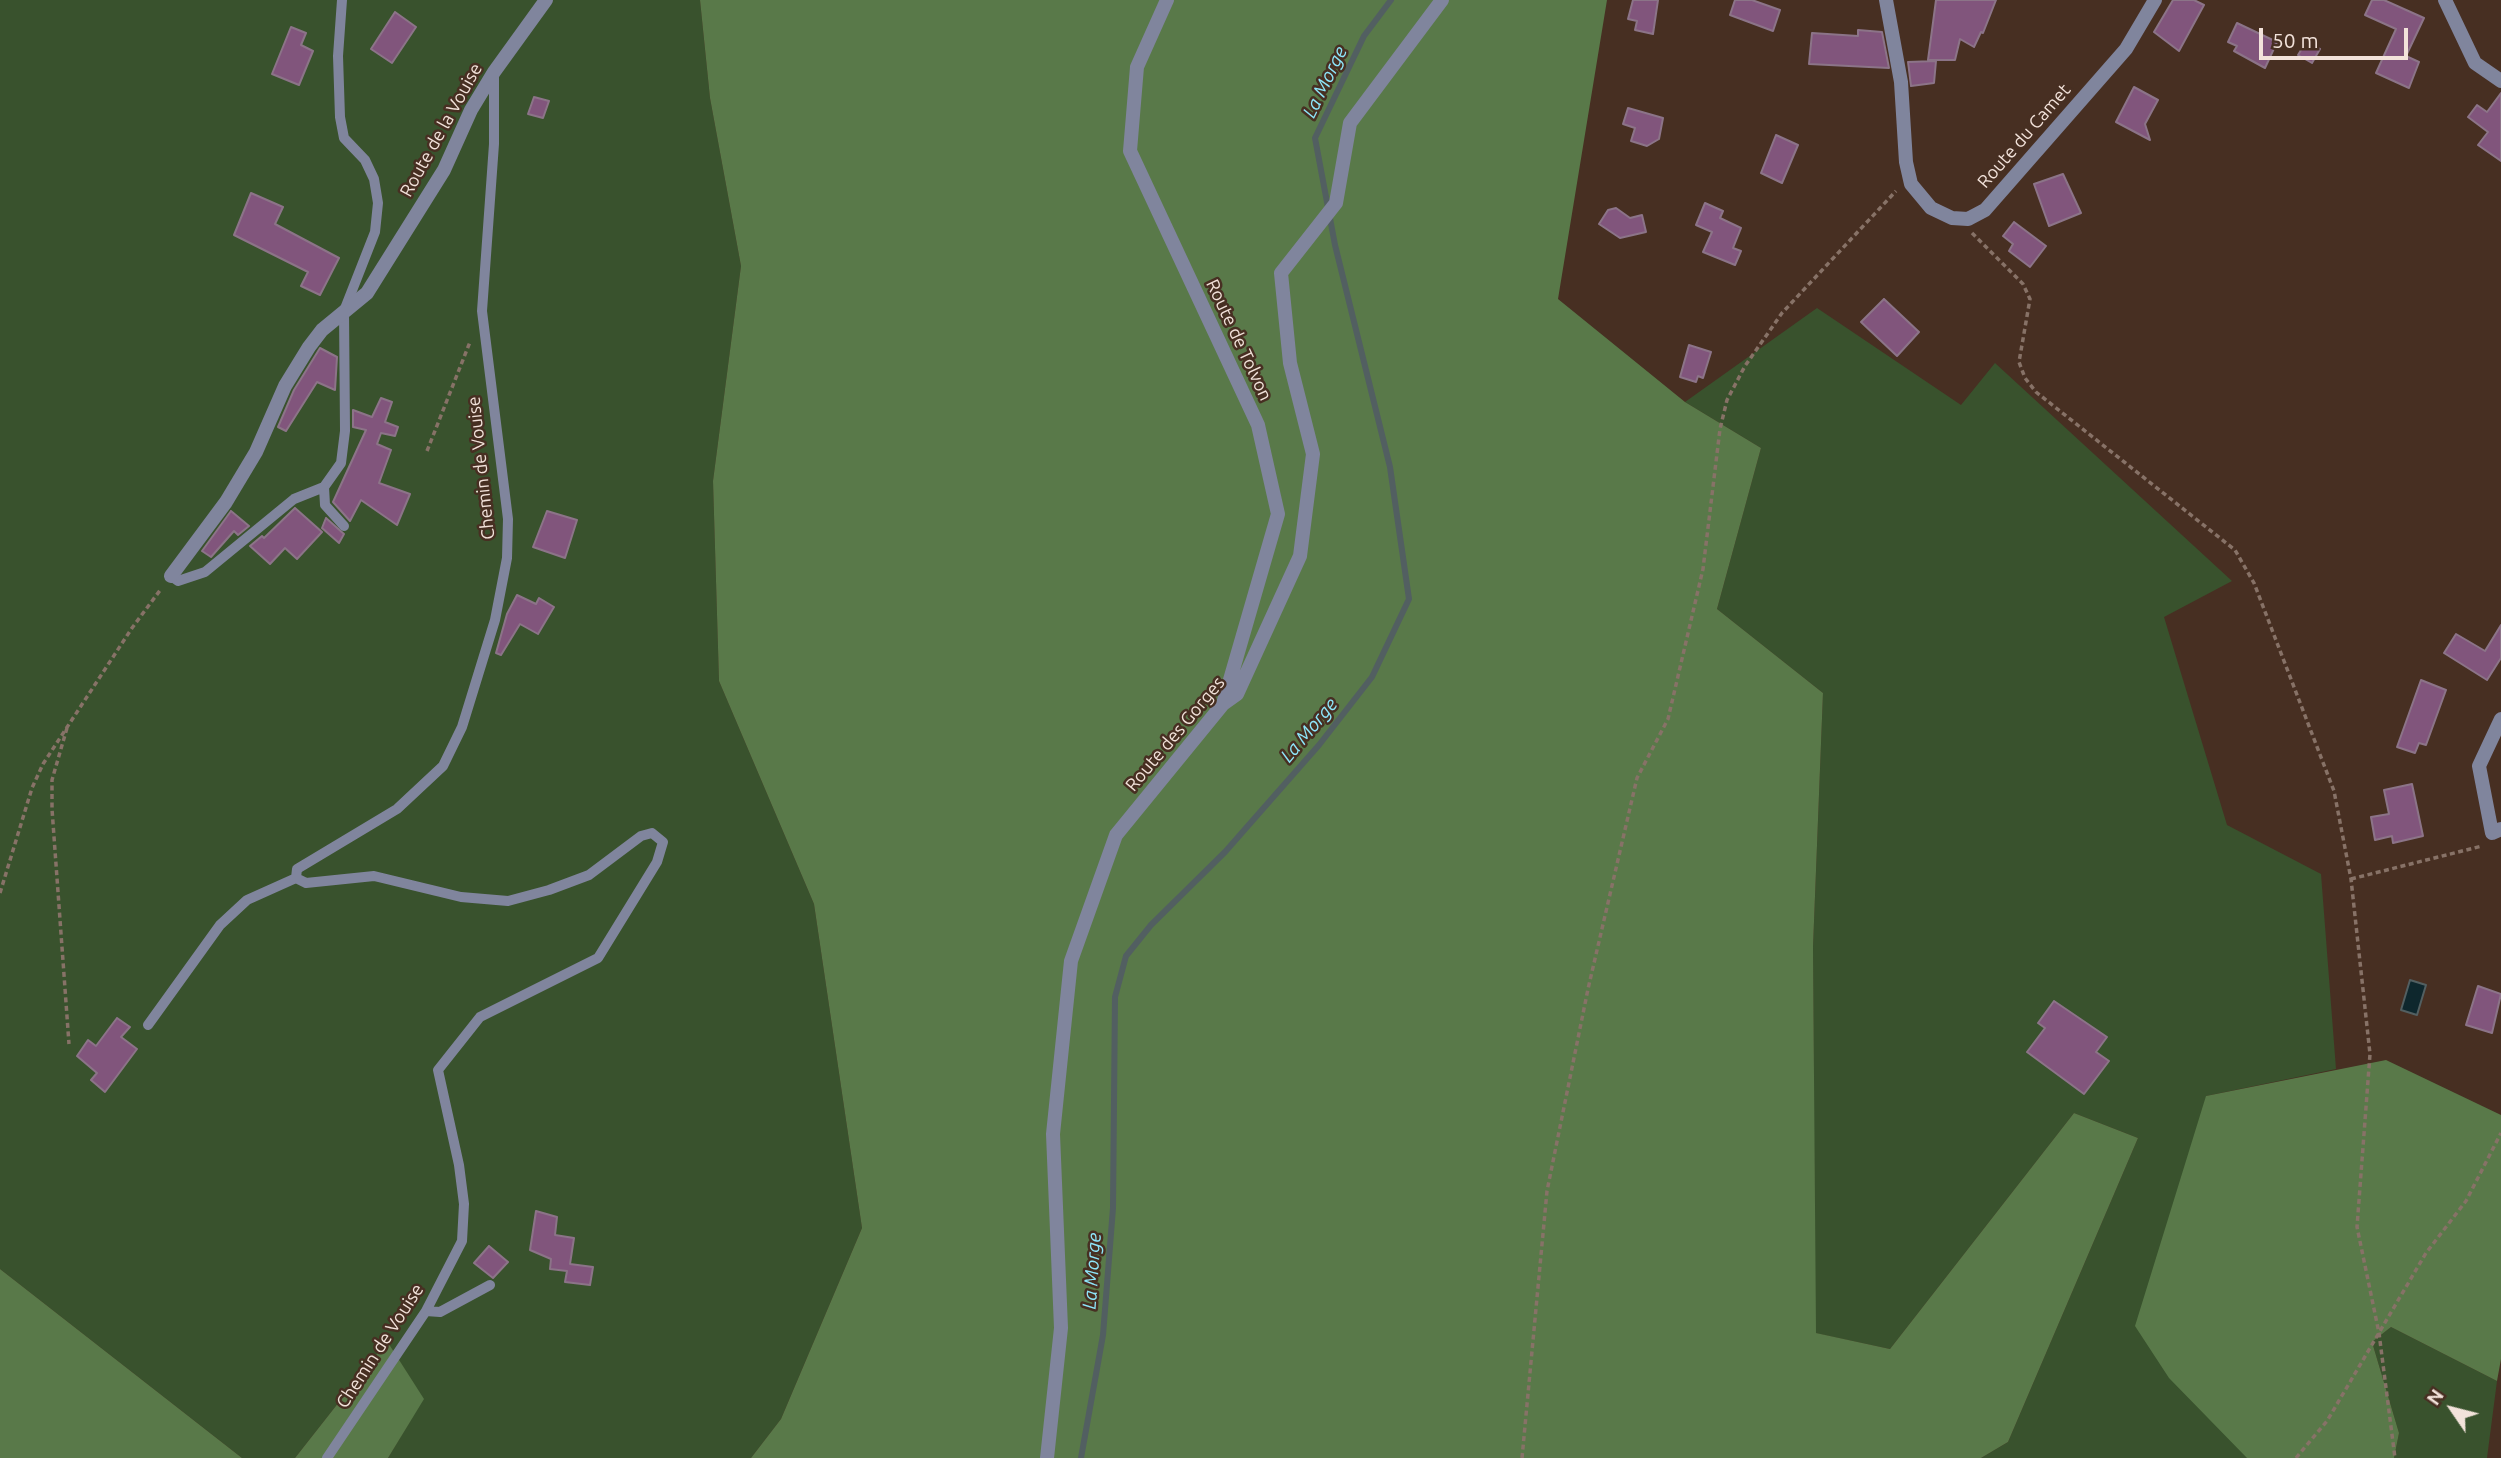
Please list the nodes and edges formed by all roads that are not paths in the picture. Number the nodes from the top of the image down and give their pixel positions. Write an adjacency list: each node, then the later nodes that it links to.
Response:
1 (342, 0): 10 (lane)
2 (547, 0): 8 (street, Route de la Vouise)
3 (1167, 0): 14 (street, Route de Tolvon)
4 (1442, 0): 14 (street, Route des Gorges)
5 (1886, 0): 6 (street, Route du Camet)
6 (2155, 0)
7 (2445, 0): 9 (street)
8 (494, 72): 10 (street, Route de la Vouise); 17 (lane, Chemin de Vouise)
9 (2501, 81)
10 (344, 311): 11 (lane); 13 (street, Route de la Vouise)
11 (324, 487): 12 (lane); 13 (lane)
12 (344, 526)
13 (171, 576)
14 (1223, 704): 22 (street, Route des Gorges)
15 (2501, 719): 16 (street)
16 (2501, 829)
17 (296, 878): 18 (lane); 20 (lane, Chemin de Vouise)
18 (148, 1025)
19 (490, 1285): 20 (lane)
20 (426, 1311): 21 (lane, Chemin de Vouise)
21 (327, 1458)
22 (1047, 1458)

